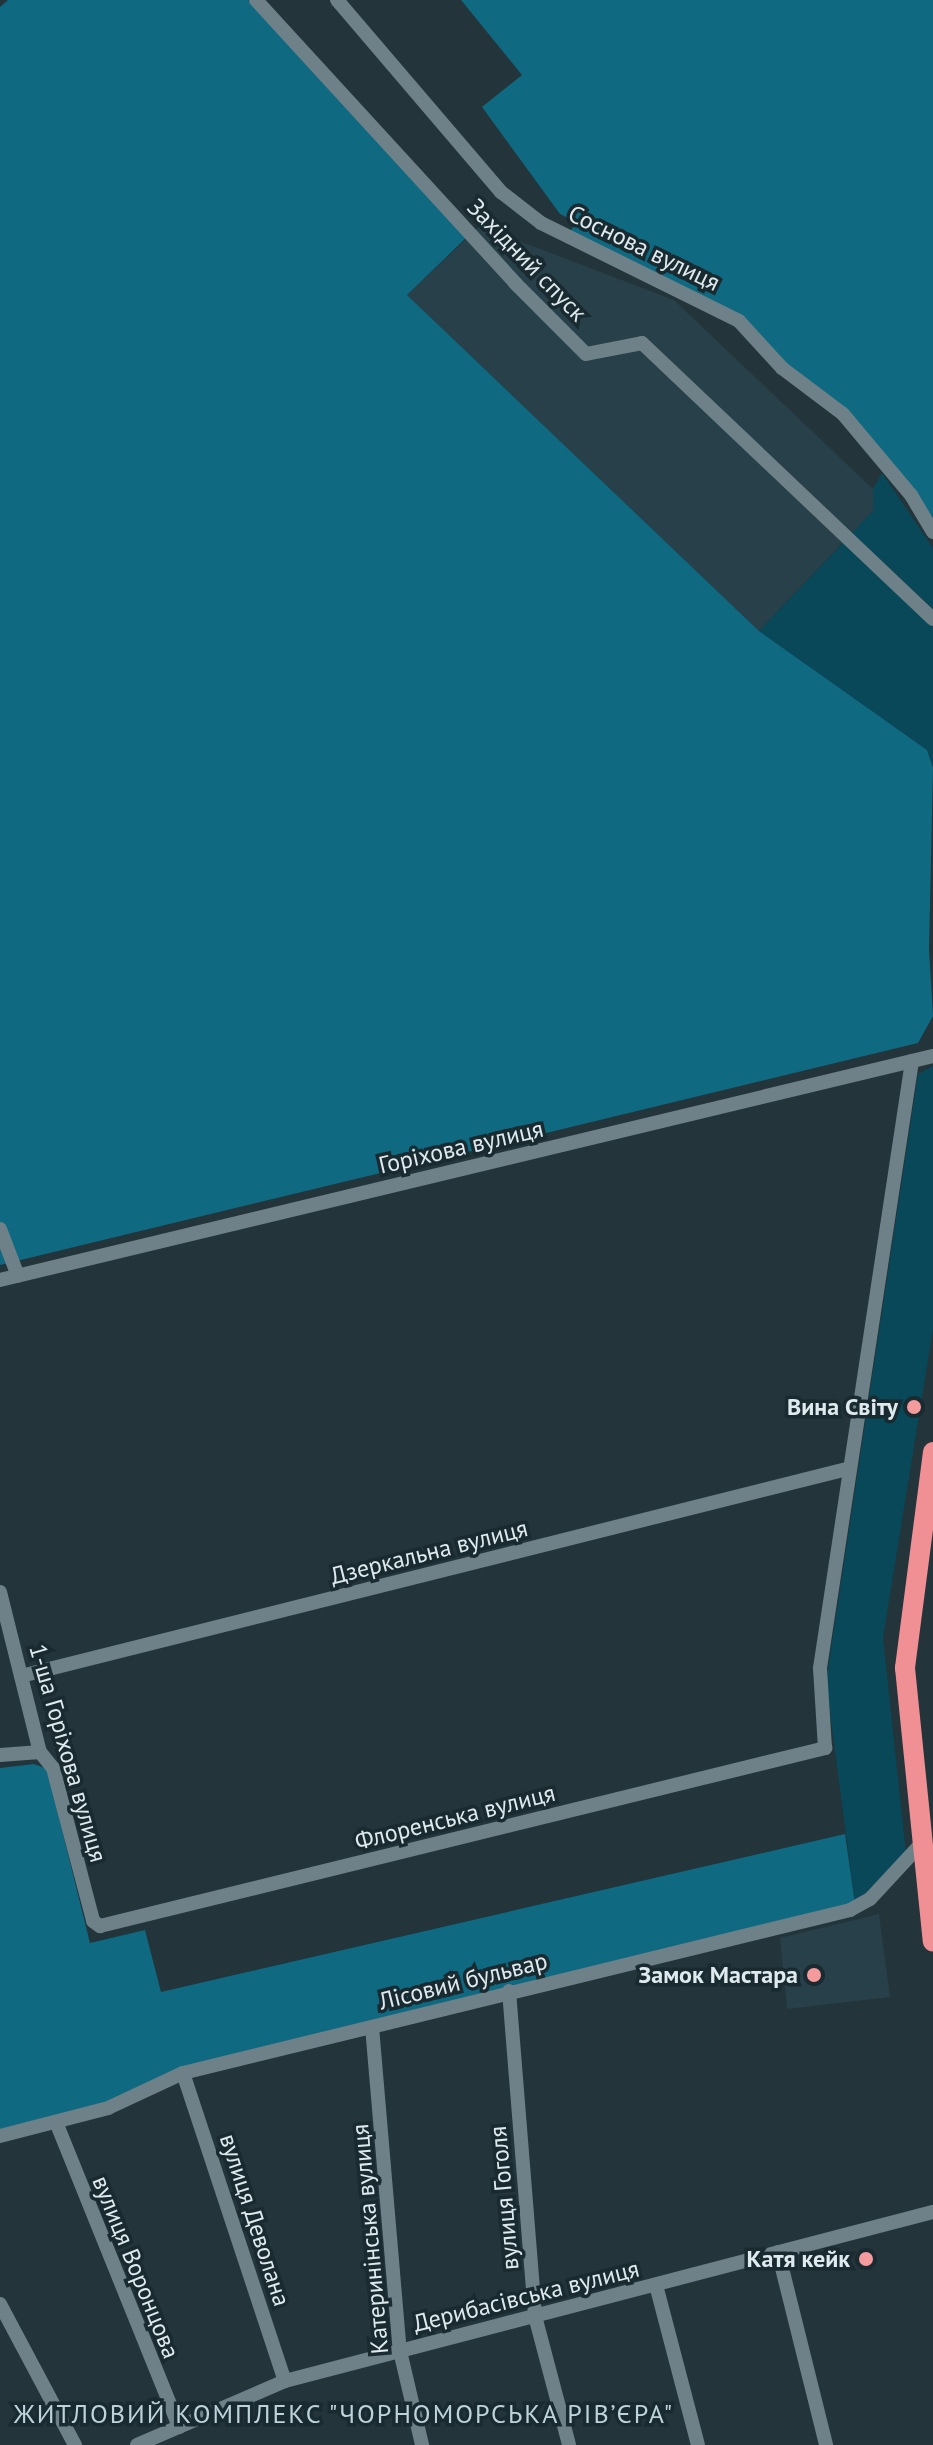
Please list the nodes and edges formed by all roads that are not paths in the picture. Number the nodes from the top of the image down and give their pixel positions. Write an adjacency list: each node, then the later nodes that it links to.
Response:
1 (256, 0): 4 (street, Західний спуск)
2 (337, 0): 3 (street, Соснова вулиця)
3 (933, 532)
4 (933, 619)
5 (933, 1056): 6 (street, Горіхова вулиця)
6 (912, 1061): 8 (street, Горіхова вулиця); 11 (street)
7 (0, 1229): 8 (street)
8 (18, 1276): 9 (street, Горіхова вулиця)
9 (0, 1280)
10 (933, 1452): 16 (highway)
11 (847, 1469): 13 (street, Дзеркальна вулиця); 17 (street, Флоренська вулиця)
12 (0, 1592): 13 (street, 1-ша Горіхова вулиця)
13 (21, 1676): 14 (street, 1-ша Горіхова вулиця)
14 (40, 1752): 15 (street); 17 (street, 1-ша Горіхова вулиця)
15 (0, 1755)
16 (920, 1845): 18 (highway); 19 (street, Лісовий бульвар)
17 (95, 1925)
18 (933, 1942)
19 (509, 1991): 20 (street, Лісовий бульвар); 28 (street, вулиця Гоголя)
20 (372, 2027): 21 (street, Лісовий бульвар); 29 (street, Катеринінська вулиця)
21 (183, 2073): 22 (street, Лісовий бульвар); 30 (street, вулиця Деволана)
22 (56, 2122): 23 (street, Лісовий бульвар); 31 (street, вулиця Воронцова)
23 (0, 2136)
24 (933, 2212): 25 (street, Дерибасівська вулиця)
25 (778, 2252): 26 (street, Дерибасівська вулиця); 37 (street)
26 (656, 2285): 28 (street, Дерибасівська вулиця); 36 (street)
27 (0, 2304): 32 (street)
28 (535, 2316): 29 (street, Дерибасівська вулиця); 35 (street, вулиця Гоголя)
29 (400, 2351): 30 (street, Дерибасівська вулиця); 34 (street, Катеринінська вулиця)
30 (285, 2381): 31 (street, Дерибасівська вулиця)
31 (179, 2427): 33 (street, Дерибасівська вулиця)
32 (75, 2445)
33 (137, 2445)
34 (422, 2445)
35 (569, 2445)
36 (698, 2445)
37 (826, 2445)

